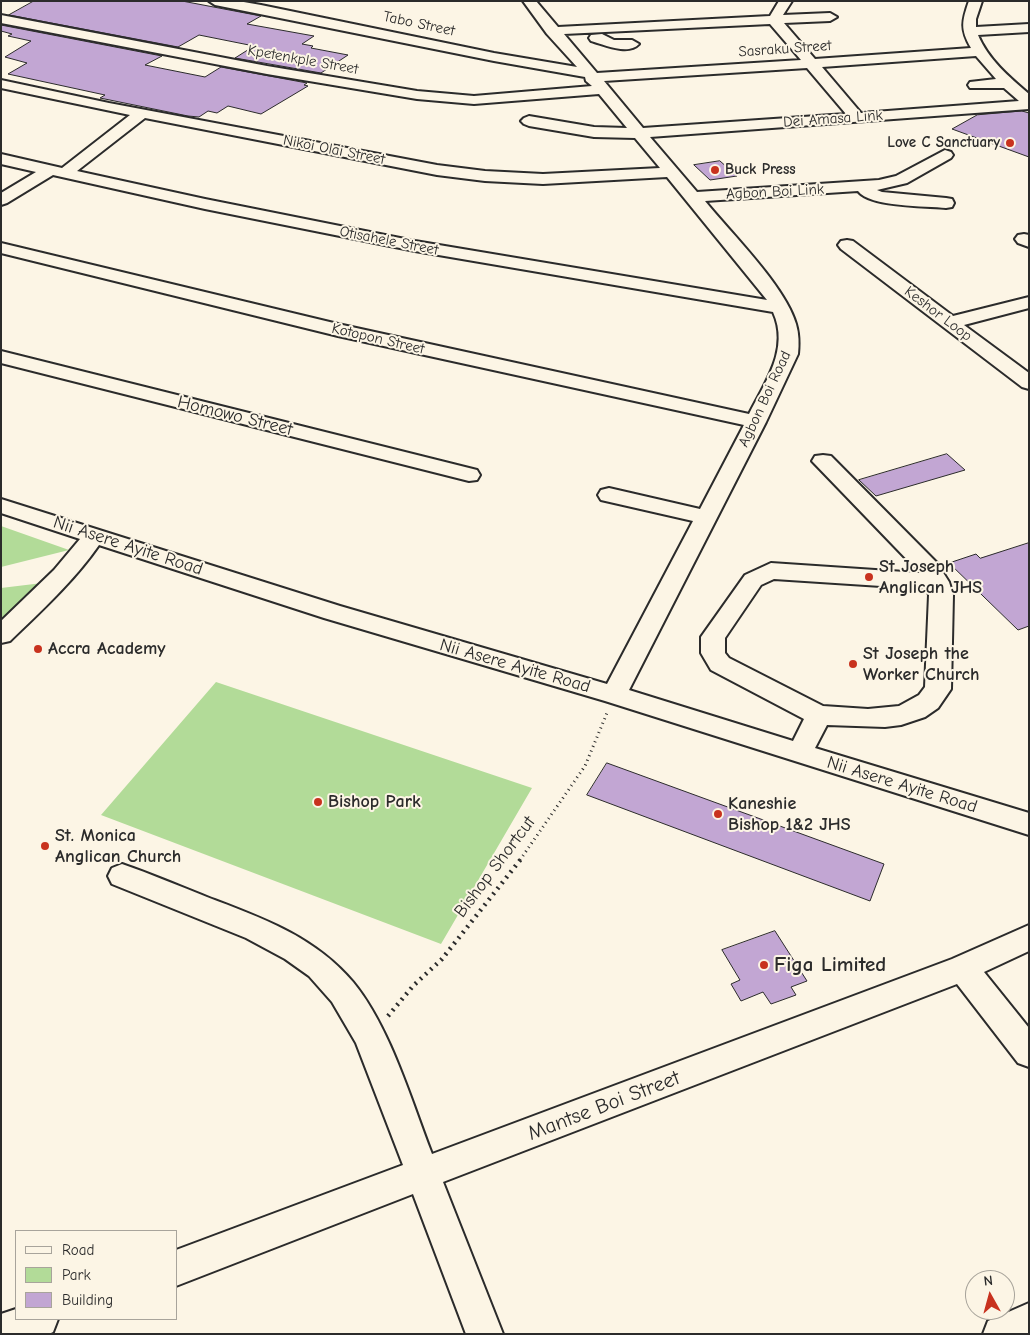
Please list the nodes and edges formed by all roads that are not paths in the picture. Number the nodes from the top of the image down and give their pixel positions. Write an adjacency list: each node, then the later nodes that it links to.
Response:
1 (215, 1): 15 (street, Tabo Street)
2 (786, 1): 7 (street)
3 (976, 1): 10 (street)
4 (531, 2): 9 (street, Agbon Boi Road)
5 (830, 17): 7 (street)
6 (1, 19): 15 (street, Kpetenkple Street)
7 (774, 20): 9 (street); 14 (street)
8 (1029, 28): 10 (street)
9 (552, 31): 11 (street, Agbon Boi Road)
10 (970, 31): 13 (street)
11 (561, 42): 12 (street); 15 (street, Agbon Boi Road)
12 (632, 44)
13 (980, 52): 14 (street, Sasraku Street); 18 (street)
14 (810, 64): 15 (street, Sasraku Street); 22 (street)
15 (593, 80): 24 (street, Agbon Boi Road)
16 (1029, 83): 18 (street)
17 (1, 84): 21 (street, Nikoi Olai Street)
18 (1009, 84): 19 (street); 20 (street)
19 (975, 85)
20 (1029, 104): 22 (street, Dei Amasa Link)
21 (142, 114): 27 (street); 28 (street, Nikoi Olai Street)
22 (857, 117): 24 (street, Dei Amasa Link)
23 (529, 121): 24 (street, Dei Amasa Link)
24 (638, 133): 28 (street, Agbon Boi Road)
25 (945, 155): 29 (street, Agbon Boi Link)
26 (1, 159): 27 (street, Otisahele Street)
27 (57, 172): 31 (street); 36 (street, Otisahele Street)
28 (670, 172): 30 (street, Agbon Boi Road)
29 (859, 187): 30 (street, Agbon Boi Link); 32 (street, Agbon Boi Link)
30 (691, 197): 36 (street, Agbon Boi Road)
31 (1, 200)
32 (946, 203)
33 (847, 245): 37 (street, Keshor Loop)
34 (1, 248): 40 (street, Kotopon Street)
35 (1029, 302): 37 (street)
36 (780, 308): 40 (street, Agbon Boi Road)
37 (950, 323): 39 (street, Keshor Loop)
38 (1, 357): 42 (street, Homowo Street)
39 (1029, 383)
40 (756, 422): 45 (street, Agbon Boi Road)
41 (823, 461): 47 (street)
42 (469, 475)
43 (609, 495): 45 (street)
44 (1, 506): 46 (street, Nii Asere Ayite Road)
45 (706, 517): 49 (street, Agbon Boi Road)
46 (94, 535): 48 (street); 49 (street, Nii Asere Ayite Road)
47 (937, 582): 50 (street); 50 (street)
48 (1, 635)
49 (614, 695): 51 (street, Nii Asere Ayite Road)
50 (819, 715): 51 (street)
51 (798, 754): 52 (street, Nii Asere Ayite Road)
52 (1029, 824)
53 (122, 876): 57 (street)
54 (1029, 937): 55 (street, Mantse Boi Street)
55 (963, 968): 56 (street); 57 (street, Mantse Boi Street)
56 (1029, 1053)
57 (422, 1175): 58 (street, Mantse Boi Street); 62 (street)
58 (178, 1267)
59 (37, 1320): 61 (street)
60 (1029, 1320): 63 (street)
61 (1, 1333)
62 (485, 1334)
63 (1001, 1334)

